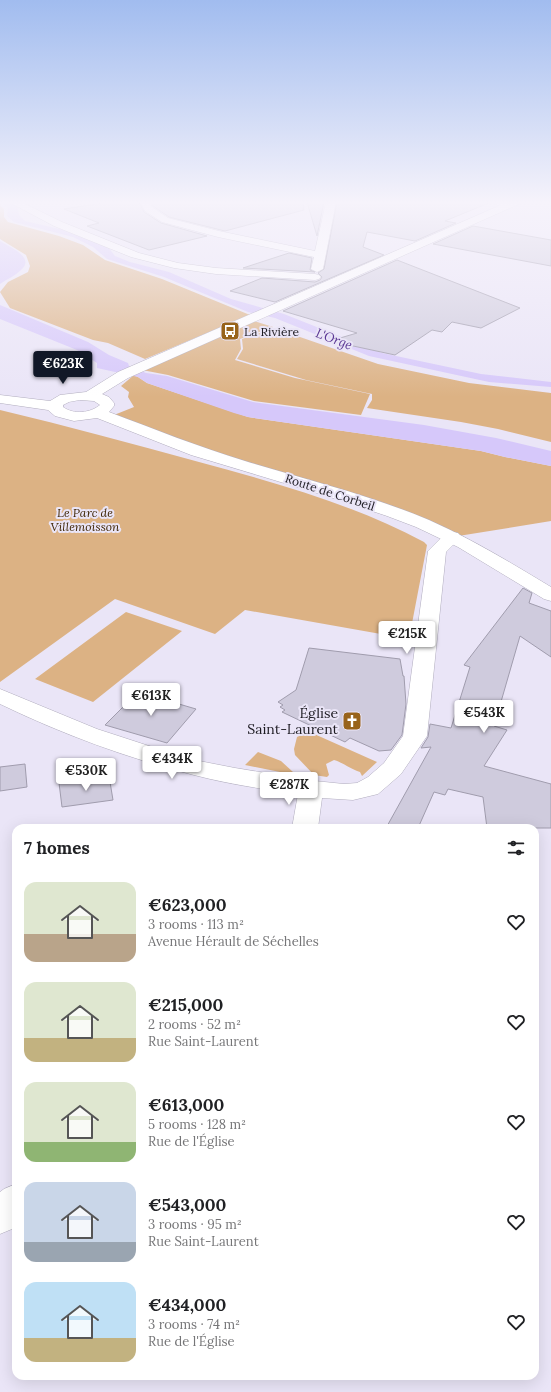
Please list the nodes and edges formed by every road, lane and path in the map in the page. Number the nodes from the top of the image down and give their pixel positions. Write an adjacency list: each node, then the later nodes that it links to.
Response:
1 (190, 267): 4 (street)
2 (316, 267): 4 (street)
3 (369, 267): 5 (street)
4 (315, 277): 5 (street)
5 (314, 291): 6 (street)
6 (89, 396): 8 (street); 9 (street)
7 (0, 399): 8 (street)
8 (54, 406): 9 (street)
9 (98, 413): 10 (street, Route de Corbeil)
10 (452, 537): 11 (street, Route de Corbeil); 13 (street)
11 (551, 594)
12 (0, 696): 13 (street)
13 (311, 789): 14 (street)
14 (306, 824)
15 (12, 1204): 16 (street)
16 (0, 1217)

